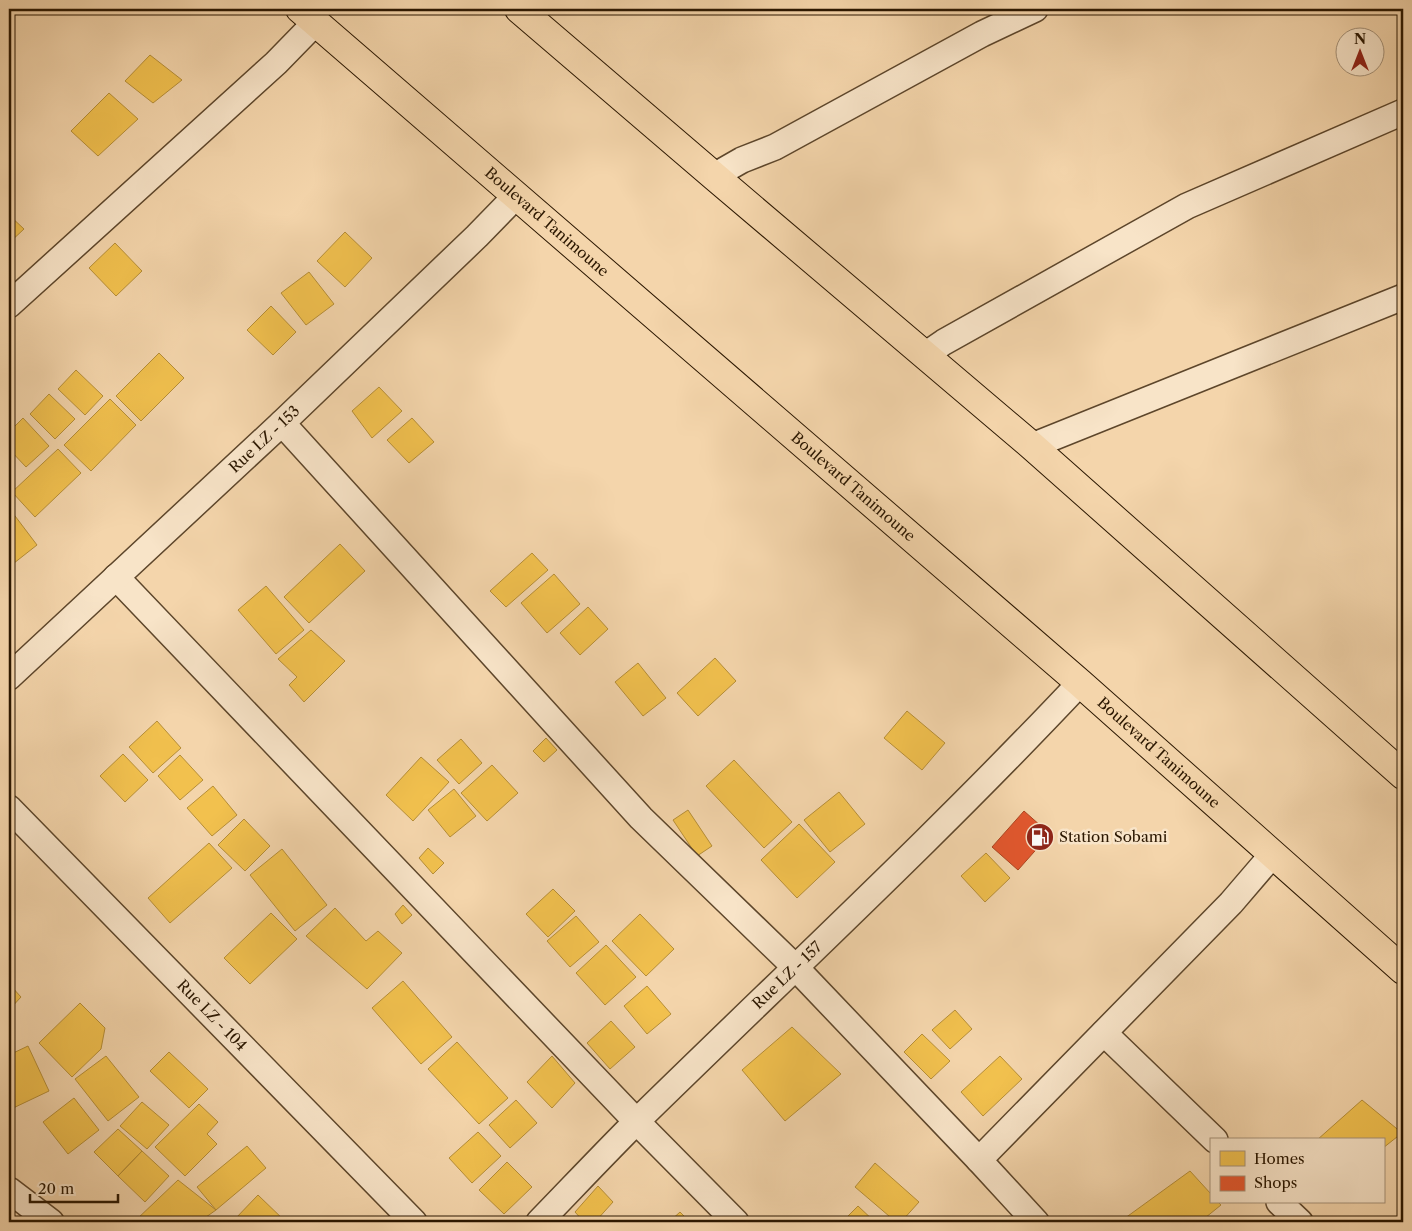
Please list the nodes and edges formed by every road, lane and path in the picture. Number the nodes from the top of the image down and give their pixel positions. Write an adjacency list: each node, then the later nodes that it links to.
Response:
1 (519, 9): 5 (main road)
2 (1035, 9): 5 (street)
3 (308, 16): 6 (main road, Boulevard Tanimoune); 8 (street)
4 (1403, 112): 9 (street)
5 (714, 176): 9 (main road)
6 (516, 196): 10 (street, Rue LZ - 153); 14 (main road, Boulevard Tanimoune)
7 (1403, 296): 11 (street)
8 (9, 305)
9 (925, 355): 11 (main road)
10 (282, 423): 12 (street, Rue LZ - 153); 18 (street)
11 (1032, 446): 15 (main road)
12 (116, 578): 13 (street, Rue LZ - 153); 21 (street)
13 (9, 677)
14 (1080, 683): 17 (main road, Boulevard Tanimoune); 18 (street, Rue LZ - 157)
15 (1403, 775)
16 (9, 808): 27 (street, Rue LZ - 104)
17 (1274, 854): 19 (main road, Boulevard Tanimoune); 20 (street)
18 (796, 968): 21 (street, Rue LZ - 157); 23 (street)
19 (1403, 970)
20 (1104, 1033): 22 (street); 23 (street)
21 (637, 1122): 28 (street, Rue LZ - 157); 29 (street)
22 (1213, 1138)
23 (979, 1160): 30 (street)
24 (9, 1190): 26 (street)
25 (1281, 1204): 31 (street)
26 (52, 1222)
27 (414, 1222)
28 (539, 1222)
29 (736, 1222)
30 (1036, 1222)
31 (1300, 1222)

